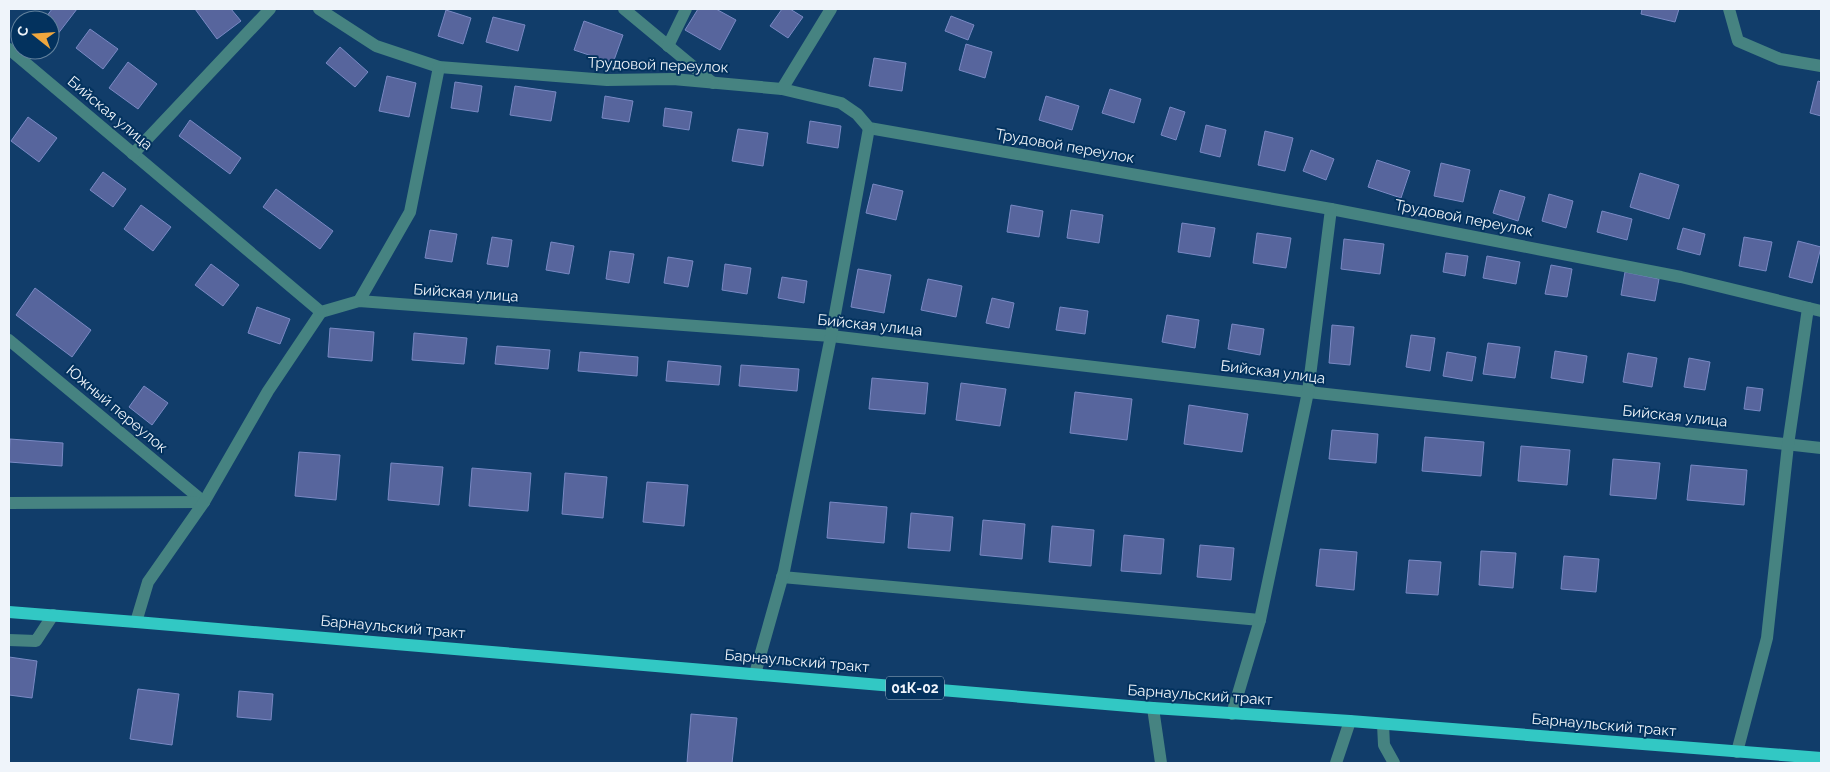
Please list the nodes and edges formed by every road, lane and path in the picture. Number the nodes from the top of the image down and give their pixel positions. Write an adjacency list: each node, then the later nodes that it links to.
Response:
1 (270, 9): 14 (street)
2 (319, 9): 10 (street, Трудовой переулок)
3 (624, 9): 7 (street)
4 (686, 9): 7 (street)
5 (831, 9): 12 (street)
6 (1729, 9): 9 (street)
7 (668, 46): 11 (street)
8 (9, 49): 14 (street, Бийская улица)
9 (1821, 66)
10 (439, 67): 11 (street, Трудовой переулок); 16 (street)
11 (713, 82): 12 (street, Трудовой переулок)
12 (782, 89): 13 (street, Трудовой переулок)
13 (869, 128): 15 (street, Трудовой переулок); 19 (street)
14 (133, 154): 18 (street, Бийская улица)
15 (1331, 209): 17 (street, Трудовой переулок); 21 (street)
16 (359, 301): 18 (street, Бийская улица); 19 (street, Бийская улица)
17 (1815, 309): 22 (street)
18 (321, 312): 24 (street)
19 (831, 336): 21 (street, Бийская улица); 26 (street)
20 (9, 340): 24 (street, Южный переулок)
21 (1308, 392): 22 (street, Бийская улица); 29 (street)
22 (1788, 445): 23 (street, Бийская улица); 37 (street)
23 (1821, 448)
24 (204, 502): 25 (street); 30 (street)
25 (9, 503)
26 (782, 577): 29 (street); 32 (street)
27 (9, 612): 28 (main road, Барнаульский тракт / 01К-02)
28 (53, 616): 30 (main road, Барнаульский тракт / 01К-02); 31 (street)
29 (1260, 620): 34 (street)
30 (136, 622): 32 (main road, Барнаульский тракт / 01К-02)
31 (9, 640)
32 (755, 674): 33 (main road, Барнаульский тракт / 01К-02)
33 (1153, 708): 34 (main road, Барнаульский тракт / 01К-02); 39 (street)
34 (1232, 714): 35 (main road, Барнаульский тракт / 01К-02)
35 (1350, 721): 36 (main road, Барнаульский тракт / 01К-02); 40 (street)
36 (1383, 724): 37 (main road, Барнаульский тракт / 01К-02); 41 (street)
37 (1737, 752): 38 (main road, Барнаульский тракт / 01К-02)
38 (1821, 758)
39 (1161, 763)
40 (1336, 763)
41 (1394, 763)

